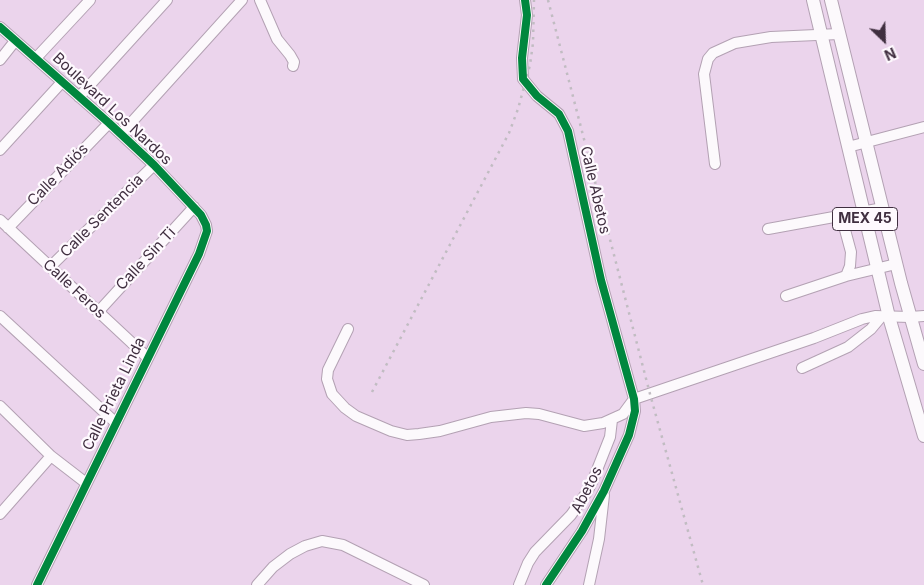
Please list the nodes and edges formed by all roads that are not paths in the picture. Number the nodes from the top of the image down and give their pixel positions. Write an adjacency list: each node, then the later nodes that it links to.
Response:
1 (90, 0): 12 (street)
2 (167, 0): 16 (street)
3 (242, 0): 19 (street)
4 (260, 0): 14 (street)
5 (525, 0): 46 (street, Calle Abetos)
6 (813, 0): 9 (main road, MEX 45)
7 (831, 0): 10 (main road, MEX 45)
8 (0, 27): 11 (street, Boulevard Los Nardos)
9 (821, 34): 10 (street); 21 (main road, MEX 45); 23 (street)
10 (839, 34): 20 (main road, MEX 45)
11 (15, 41): 12 (street, Boulevard Los Nardos); 13 (street)
12 (36, 58): 15 (street, Boulevard Los Nardos)
13 (0, 60)
14 (294, 66)
15 (62, 82): 16 (street, Boulevard Los Nardos); 22 (street)
16 (79, 96): 17 (street, Boulevard Los Nardos)
17 (109, 123): 19 (street, Boulevard Los Nardos); 30 (street, Calle Adiós)
18 (923, 126): 20 (street)
19 (121, 134): 24 (street, Boulevard Los Nardos)
20 (867, 143): 21 (street); 25 (main road, MEX 45)
21 (848, 147): 27 (main road, MEX 45)
22 (0, 150)
23 (715, 164)
24 (154, 165): 26 (street, Boulevard Los Nardos); 33 (street, Calle Sentencia)
25 (883, 208): 27 (street); 32 (main road, MEX 45)
26 (197, 211): 37 (street, Calle Sin Ti); 43 (street, Calle Prieta Linda)
27 (864, 211): 28 (street); 34 (main road, MEX 45)
28 (842, 215): 31 (street); 35 (street)
29 (0, 220): 30 (street, Calle Feros)
30 (8, 228): 33 (street, Calle Feros)
31 (768, 229)
32 (896, 264): 34 (street); 41 (main road, MEX 45)
33 (50, 267): 37 (street, Calle Feros)
34 (877, 268): 35 (street); 40 (main road, MEX 45)
35 (846, 276): 36 (street)
36 (786, 296)
37 (98, 311): 43 (street, Calle Feros)
38 (0, 316): 49 (street)
39 (924, 316): 41 (street)
40 (885, 317): 41 (street); 45 (street); 46 (street); 50 (main road, MEX 45)
41 (910, 317): 44 (main road, MEX 45)
42 (348, 329): 48 (street)
43 (148, 358): 49 (street, Calle Prieta Linda)
44 (924, 364)
45 (802, 368)
46 (634, 400): 48 (street); 53 (street, Abetos)
47 (2, 412): 51 (street)
48 (612, 420): 58 (street)
49 (116, 424): 52 (street, Calle Prieta Linda)
50 (924, 436)
51 (51, 456): 52 (street); 54 (street)
52 (86, 483): 55 (street, Calle Prieta Linda)
53 (604, 491): 59 (street, Abetos); 60 (street)
54 (0, 514)
55 (37, 585)
56 (257, 585): 57 (street)
57 (424, 585)
58 (519, 585)
59 (546, 585)
60 (588, 585)

